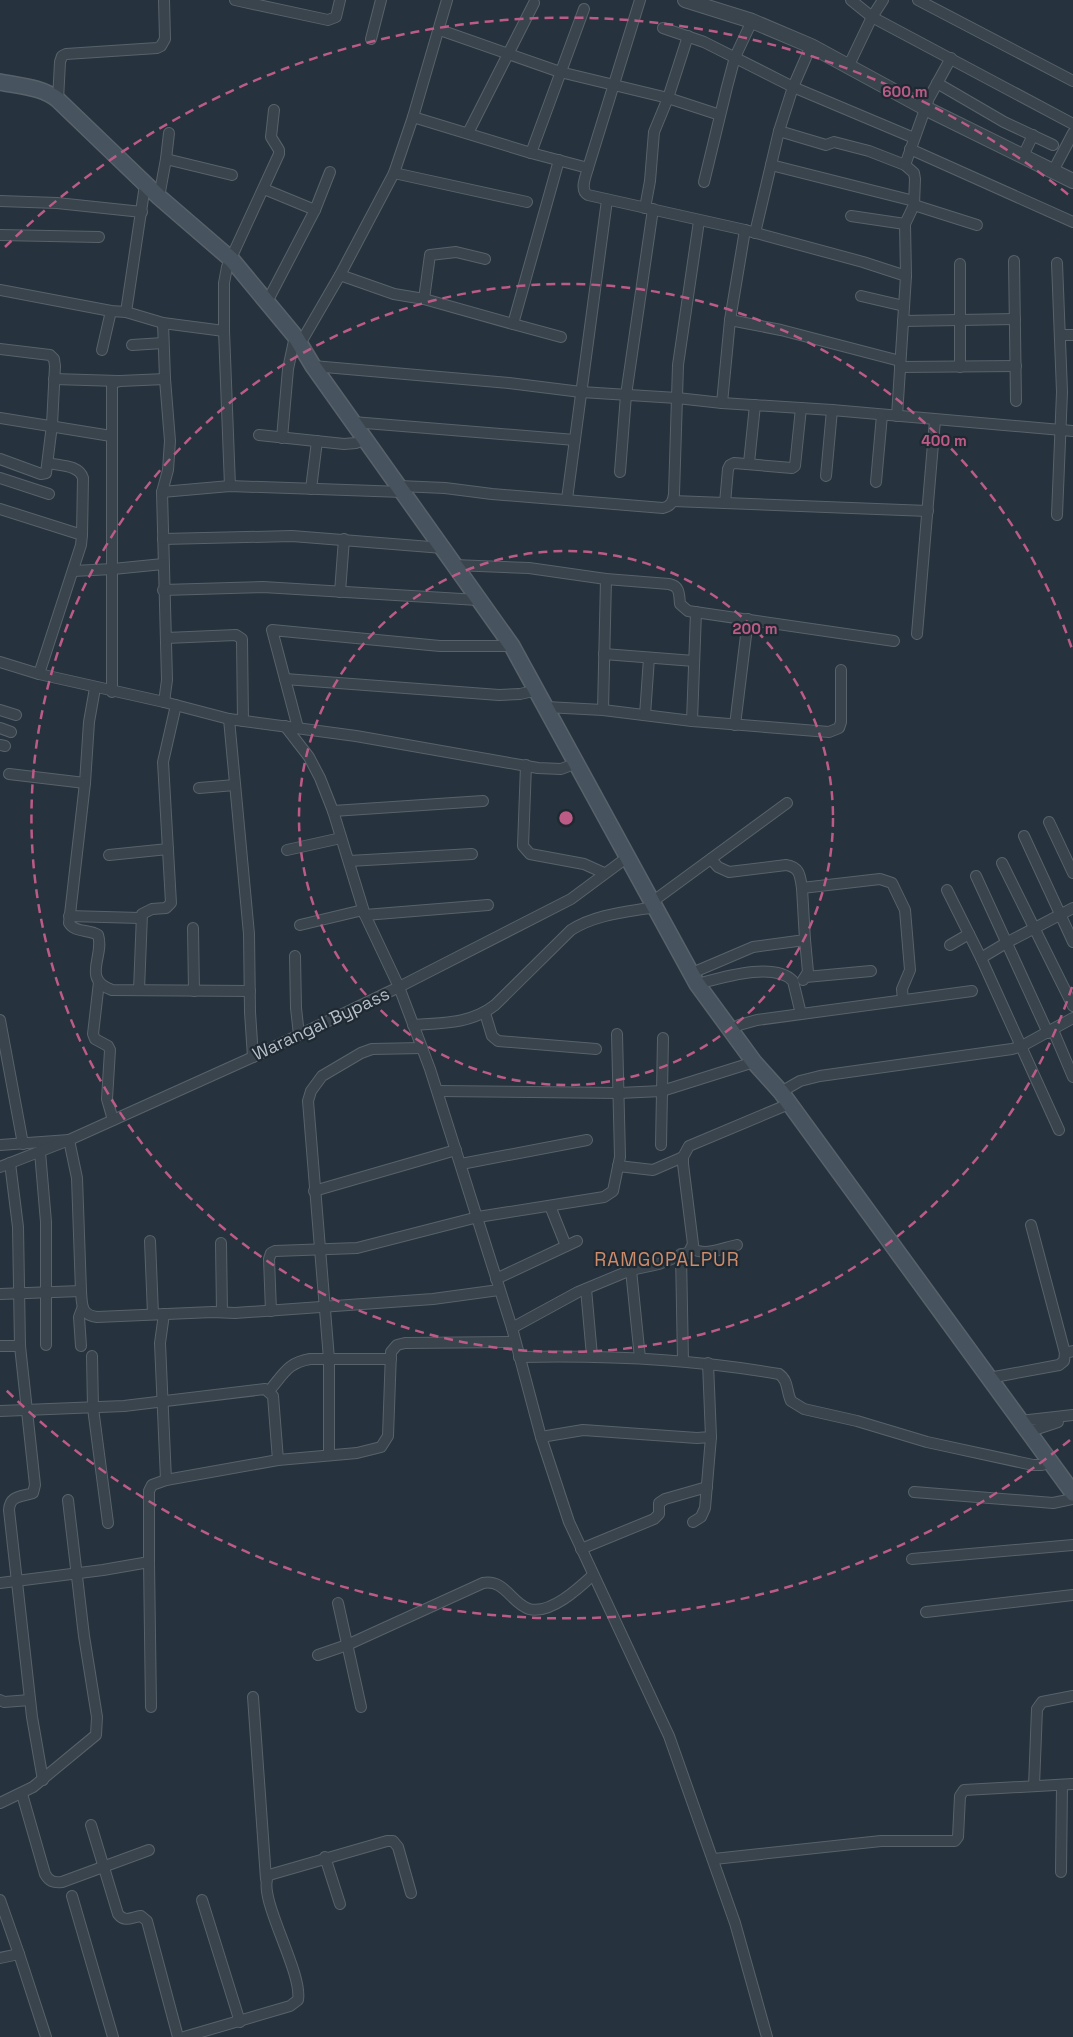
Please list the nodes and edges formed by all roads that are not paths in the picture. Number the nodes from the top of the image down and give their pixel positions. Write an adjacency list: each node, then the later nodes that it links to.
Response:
1 (164, 0): 31 (street)
2 (235, 0): 3 (street)
3 (340, 0)
4 (380, 0): 18 (street)
5 (447, 0): 16 (street)
6 (640, 0): 28 (street)
7 (685, 0): 14 (street)
8 (851, 0): 13 (street)
9 (883, 0): 13 (street)
10 (918, 0): 25 (street)
11 (534, 3): 20 (street)
12 (584, 9): 24 (street)
13 (872, 17): 22 (street); 23 (street)
14 (752, 21): 19 (street); 21 (street)
15 (663, 28): 17 (street)
16 (440, 30): 20 (street); 35 (street)
17 (688, 36): 21 (street); 30 (street)
18 (371, 39)
19 (811, 46): 23 (street); 29 (street)
20 (507, 55): 24 (street); 39 (street)
21 (736, 58): 29 (street); 34 (street)
22 (951, 58): 27 (street); 36 (street)
23 (849, 65): 32 (street)
24 (560, 72): 28 (street); 45 (street)
25 (1073, 81)
26 (0, 82): 31 (main road)
27 (937, 83): 32 (street); 41 (street)
28 (615, 86): 30 (street); 51 (street)
29 (792, 87): 37 (street); 42 (street)
30 (668, 98): 34 (street); 65 (street)
31 (58, 100): 58 (main road)
32 (925, 108): 42 (street); 46 (street)
33 (274, 110): 59 (street)
34 (720, 115): 57 (street)
35 (413, 117): 39 (street); 54 (street)
36 (1073, 124)
37 (779, 131): 49 (street); 50 (street)
38 (169, 133): 47 (street)
39 (468, 133): 45 (street)
40 (1073, 133): 52 (street)
41 (1033, 135): 43 (street); 46 (street)
42 (914, 138): 44 (street)
43 (1053, 146)
44 (910, 149): 49 (street); 70 (street)
45 (531, 153): 48 (street)
46 (1023, 156): 52 (street)
47 (166, 159): 55 (street); 60 (street)
48 (558, 160): 51 (street); 96 (street)
49 (905, 165): 64 (street)
50 (771, 166): 64 (street); 74 (street)
51 (588, 168): 61 (street)
52 (1053, 171): 56 (street)
53 (330, 172): 66 (street)
54 (394, 173): 63 (street); 82 (street)
55 (232, 175)
56 (1073, 180)
57 (704, 182)
58 (145, 185): 60 (main road); 67 (street)
59 (264, 189): 66 (street); 78 (street)
60 (159, 197): 78 (main road)
61 (607, 200): 65 (street); 113 (street)
62 (0, 201): 67 (street)
63 (526, 202)
64 (914, 203): 71 (street); 72 (street)
65 (649, 209): 69 (street); 114 (street)
66 (315, 210): 87 (street)
67 (142, 212): 90 (street)
68 (851, 216): 71 (street)
69 (699, 220): 73 (street); 115 (street)
70 (1073, 222)
71 (905, 224): 83 (street)
72 (977, 225)
73 (744, 230): 74 (street); 91 (street)
74 (756, 233): 83 (street)
75 (0, 235): 76 (street)
76 (98, 237)
77 (486, 259): 86 (street)
78 (232, 260): 87 (main road); 97 (street)
79 (1014, 261): 93 (street)
80 (1057, 263): 98 (street)
81 (960, 264): 92 (street)
82 (340, 275): 86 (street); 101 (street)
83 (906, 276): 88 (street)
84 (0, 290): 89 (street)
85 (861, 296): 88 (street)
86 (424, 299): 96 (street)
87 (267, 302): 101 (main road)
88 (904, 306): 94 (street)
89 (111, 311): 90 (street); 105 (street)
90 (126, 312): 95 (street)
91 (730, 320): 106 (street); 117 (street)
92 (960, 320): 93 (street); 94 (street); 109 (street)
93 (1015, 320): 108 (street)
94 (903, 321): 106 (street)
95 (163, 323): 97 (street); 102 (street)
96 (513, 324): 100 (street)
97 (224, 331): 142 (street)
98 (1061, 335): 99 (street); 127 (street)
99 (1073, 335)
100 (560, 337)
101 (298, 340): 107 (main road); 131 (street)
102 (163, 343): 103 (street); 111 (street)
103 (132, 345)
104 (0, 349): 110 (street)
105 (102, 350)
106 (900, 364): 109 (street); 122 (street)
107 (313, 366): 113 (street); 125 (main road)
108 (1016, 366): 109 (street); 116 (street)
109 (960, 367)
110 (54, 378): 112 (street); 126 (street)
111 (164, 379): 112 (street); 145 (street)
112 (120, 382): 130 (street)
113 (581, 392): 114 (street); 133 (street)
114 (626, 395): 115 (street); 138 (street)
115 (677, 398): 117 (street); 148 (street)
116 (1016, 401)
117 (722, 404): 118 (street)
118 (755, 404): 119 (street); 137 (street)
119 (801, 408): 120 (street); 137 (street)
120 (832, 410): 121 (street); 139 (street)
121 (882, 415): 122 (street); 141 (street)
122 (897, 416): 124 (street)
123 (0, 418): 126 (street)
124 (935, 420): 127 (street); 151 (street)
125 (353, 422): 132 (main road); 133 (street)
126 (52, 425): 130 (street); 136 (street)
127 (1061, 431): 128 (street); 152 (street)
128 (1073, 431)
129 (259, 435): 131 (street)
130 (111, 436): 159 (street)
131 (282, 438): 134 (street)
132 (365, 439): 134 (street); 144 (main road)
133 (575, 440): 147 (street)
134 (317, 441): 143 (street)
135 (0, 459): 136 (street)
136 (48, 463): 153 (street)
137 (749, 463): 149 (street)
138 (620, 472)
139 (826, 476)
140 (0, 478): 146 (street)
141 (876, 482)
142 (230, 486): 143 (street); 145 (street)
143 (311, 489): 144 (street)
144 (401, 489): 147 (street); 156 (main road)
145 (162, 492): 154 (street)
146 (49, 494)
147 (567, 499): 148 (street)
148 (673, 501): 149 (street)
149 (725, 503): 151 (street)
150 (0, 509): 153 (street)
151 (928, 511): 167 (street)
152 (1056, 515)
153 (82, 535): 160 (street)
154 (163, 539): 155 (street); 157 (street)
155 (344, 539): 156 (street); 163 (street)
156 (442, 548): 158 (main road)
157 (163, 564): 159 (street); 162 (street)
158 (454, 565): 161 (street); 164 (main road)
159 (113, 570): 160 (street); 180 (street)
160 (73, 571): 176 (street)
161 (606, 579): 165 (street); 171 (street)
162 (163, 590): 163 (street); 168 (street)
163 (340, 592): 164 (street)
164 (478, 600): 170 (main road)
165 (696, 612): 166 (street); 173 (street)
166 (748, 619): 169 (street); 191 (street)
167 (917, 634)
168 (166, 638): 181 (street); 189 (street)
169 (894, 641)
170 (512, 646): 177 (street); 179 (main road)
171 (604, 654): 172 (street); 185 (street)
172 (649, 658): 173 (street); 187 (street)
173 (694, 661): 190 (street)
174 (0, 662): 176 (street)
175 (842, 670): 191 (street)
176 (39, 674): 178 (street)
177 (285, 679): 179 (street); 194 (street)
178 (95, 688): 180 (street); 199 (street)
179 (538, 690): 183 (main road)
180 (112, 692): 181 (street)
181 (164, 702): 182 (street)
182 (176, 705): 188 (street); 208 (street)
183 (546, 707): 185 (street); 196 (main road)
184 (0, 710): 186 (street)
185 (603, 710): 187 (street)
186 (16, 715)
187 (644, 715): 190 (street)
188 (229, 719): 189 (street); 200 (street)
189 (243, 721): 192 (street)
190 (692, 721): 191 (street)
191 (735, 725)
192 (285, 726): 194 (street); 204 (street)
193 (0, 728): 195 (street)
194 (298, 728): 197 (street)
195 (11, 732)
196 (577, 763): 197 (street); 212 (main road)
197 (526, 766): 216 (street)
198 (9, 774): 199 (street)
199 (85, 783): 226 (street)
200 (235, 785): 201 (street); 246 (street)
201 (199, 788)
202 (483, 801): 204 (street)
203 (787, 803): 213 (street)
204 (333, 811): 207 (street)
205 (1049, 822): 217 (street)
206 (1024, 836): 225 (street)
207 (341, 838): 209 (street); 214 (street)
208 (168, 849): 211 (street); 227 (street)
209 (287, 850)
210 (472, 854): 214 (street)
211 (109, 855)
212 (629, 856): 216 (street, Warangal Bypass); 222 (main road)
213 (711, 859): 219 (street); 222 (street)
214 (349, 861): 224 (street)
215 (1002, 863): 230 (street)
216 (604, 873): 243 (street, Warangal Bypass)
217 (1073, 873)
218 (976, 876): 234 (street)
219 (802, 888): 232 (street); 248 (street)
220 (947, 890): 231 (street)
221 (488, 905): 224 (street)
222 (654, 905): 240 (main road); 250 (street)
223 (1073, 908): 225 (street)
224 (364, 912): 228 (street); 243 (street)
225 (1059, 915): 230 (street); 233 (street)
226 (69, 916): 227 (street); 241 (street)
227 (140, 918): 244 (street)
228 (300, 925)
229 (193, 928): 245 (street)
230 (1033, 928): 234 (street); 249 (street)
231 (969, 934): 235 (street); 237 (street)
232 (805, 940): 239 (street); 240 (street)
233 (1073, 942)
234 (1006, 943): 237 (street); 256 (street)
235 (950, 945)
236 (295, 956): 258 (street)
237 (981, 958): 260 (street)
238 (871, 971): 239 (street)
239 (806, 977): 242 (street)
240 (695, 978): 242 (street); 255 (main road)
241 (99, 982): 244 (street); 270 (street)
242 (794, 987): 251 (street)
243 (399, 988): 254 (street); 258 (street, Warangal Bypass)
244 (139, 990): 245 (street)
245 (194, 991): 246 (street)
246 (250, 991): 263 (street)
247 (972, 991): 248 (street)
248 (903, 1000): 251 (street)
249 (1073, 1006)
250 (485, 1013): 254 (street); 262 (street)
251 (801, 1014): 255 (street)
252 (1073, 1018): 256 (street)
253 (0, 1020): 274 (street)
254 (413, 1025): 261 (street)
255 (731, 1031): 264 (main road)
256 (1050, 1032): 260 (street); 265 (street)
257 (618, 1034): 268 (street)
258 (299, 1035): 263 (street, Warangal Bypass)
259 (663, 1038): 267 (street)
260 (1022, 1046): 269 (street); 271 (street)
261 (422, 1048): 266 (street); 283 (street)
262 (596, 1049)
263 (253, 1057): 270 (street, Warangal Bypass)
264 (754, 1062): 267 (street); 269 (main road)
265 (1073, 1077)
266 (438, 1091): 268 (street); 277 (street)
267 (662, 1091): 268 (street); 276 (street)
268 (619, 1093): 282 (street)
269 (785, 1098): 279 (street); 324 (main road)
270 (113, 1120): 272 (street, Warangal Bypass)
271 (1059, 1130)
272 (69, 1140): 274 (street); 278 (street, Warangal Bypass); 300 (street)
273 (587, 1140): 280 (street)
274 (22, 1144): 275 (street)
275 (0, 1145)
276 (661, 1145)
277 (456, 1150): 280 (street); 283 (street)
278 (40, 1152): 281 (street, Warangal Bypass); 299 (street)
279 (683, 1157): 282 (street); 292 (street)
280 (461, 1164): 285 (street)
281 (5, 1165): 301 (street)
282 (618, 1166): 284 (street)
283 (314, 1191): 293 (street)
284 (550, 1206): 285 (street); 291 (street)
285 (478, 1217): 293 (street); 296 (street)
286 (1031, 1225): 315 (street)
287 (150, 1241): 307 (street)
288 (576, 1242): 291 (street)
289 (221, 1244): 306 (street)
290 (738, 1245): 292 (street)
291 (566, 1246): 296 (street)
292 (692, 1248): 294 (street)
293 (319, 1250): 303 (street); 305 (street)
294 (681, 1254): 295 (street); 322 (street)
295 (631, 1270): 297 (street); 319 (street)
296 (496, 1279): 298 (street)
297 (586, 1289): 309 (street); 317 (street)
298 (499, 1290): 303 (street); 309 (street)
299 (45, 1291): 300 (street); 301 (street); 311 (street)
300 (81, 1291): 304 (street)
301 (19, 1293): 302 (street); 313 (street)
302 (0, 1294)
303 (324, 1306): 305 (street); 320 (street)
304 (82, 1309): 307 (street); 314 (street)
305 (271, 1311): 306 (street)
306 (222, 1312): 308 (street)
307 (153, 1314): 308 (street)
308 (164, 1314): 326 (street)
309 (512, 1328): 310 (street)
310 (515, 1342): 318 (street); 321 (street)
311 (46, 1345)
312 (0, 1346): 313 (street)
313 (20, 1346): 329 (street)
314 (81, 1346)
315 (1069, 1352): 324 (street)
316 (92, 1356): 327 (street)
317 (592, 1356): 318 (street); 319 (street)
318 (518, 1357): 333 (street)
319 (640, 1358): 322 (street)
320 (329, 1359): 321 (street); 325 (street); 335 (street)
321 (390, 1359): 335 (street)
322 (684, 1361): 323 (street)
323 (708, 1363): 334 (street); 337 (street)
324 (989, 1378): 332 (main road)
325 (269, 1391): 326 (street); 336 (street)
326 (162, 1401): 327 (street); 338 (street)
327 (93, 1408): 329 (street); 343 (street)
328 (0, 1411): 329 (street)
329 (28, 1411): 351 (street)
330 (1073, 1415): 332 (street)
331 (1058, 1422): 332 (street)
332 (1024, 1426): 337 (main road)
333 (540, 1436): 334 (street); 346 (street)
334 (711, 1437): 339 (street)
335 (330, 1455): 336 (street)
336 (278, 1460): 338 (street)
337 (1050, 1462): 341 (main road)
338 (166, 1480): 348 (street)
339 (707, 1487): 344 (street); 346 (street)
340 (914, 1492): 341 (street)
341 (1072, 1492)
342 (68, 1500): 349 (street)
343 (108, 1522)
344 (694, 1522)
345 (1073, 1545): 347 (street)
346 (581, 1549): 350 (street)
347 (912, 1558)
348 (149, 1562): 349 (street); 362 (street)
349 (76, 1572): 351 (street); 364 (street)
350 (593, 1575): 356 (street); 372 (street)
351 (18, 1581): 352 (street); 361 (street)
352 (0, 1583)
353 (1073, 1595): 355 (street)
354 (338, 1602): 356 (street)
355 (926, 1612)
356 (347, 1645): 357 (street); 363 (street)
357 (318, 1655)
358 (1073, 1696): 366 (street)
359 (253, 1697): 375 (street)
360 (0, 1700): 361 (street)
361 (30, 1700): 364 (street)
362 (151, 1707)
363 (362, 1707)
364 (43, 1780): 367 (street)
365 (1068, 1784): 366 (street); 374 (street)
366 (1034, 1786): 372 (street)
367 (22, 1794): 368 (street); 373 (street)
368 (0, 1803)
369 (91, 1825): 373 (street)
370 (149, 1850): 373 (street)
371 (325, 1857): 375 (street); 376 (street); 380 (street)
372 (714, 1859): 388 (street)
373 (104, 1866): 386 (street)
374 (1061, 1872)
375 (266, 1879): 383 (street)
376 (411, 1893)
377 (72, 1896): 385 (street)
378 (0, 1900): 381 (street)
379 (202, 1900): 383 (street)
380 (340, 1904)
381 (19, 1954): 382 (street); 384 (street)
382 (0, 1958)
383 (240, 2022): 387 (street)
384 (46, 2037)
385 (113, 2037)
386 (178, 2037)
387 (184, 2037)
388 (767, 2037)

